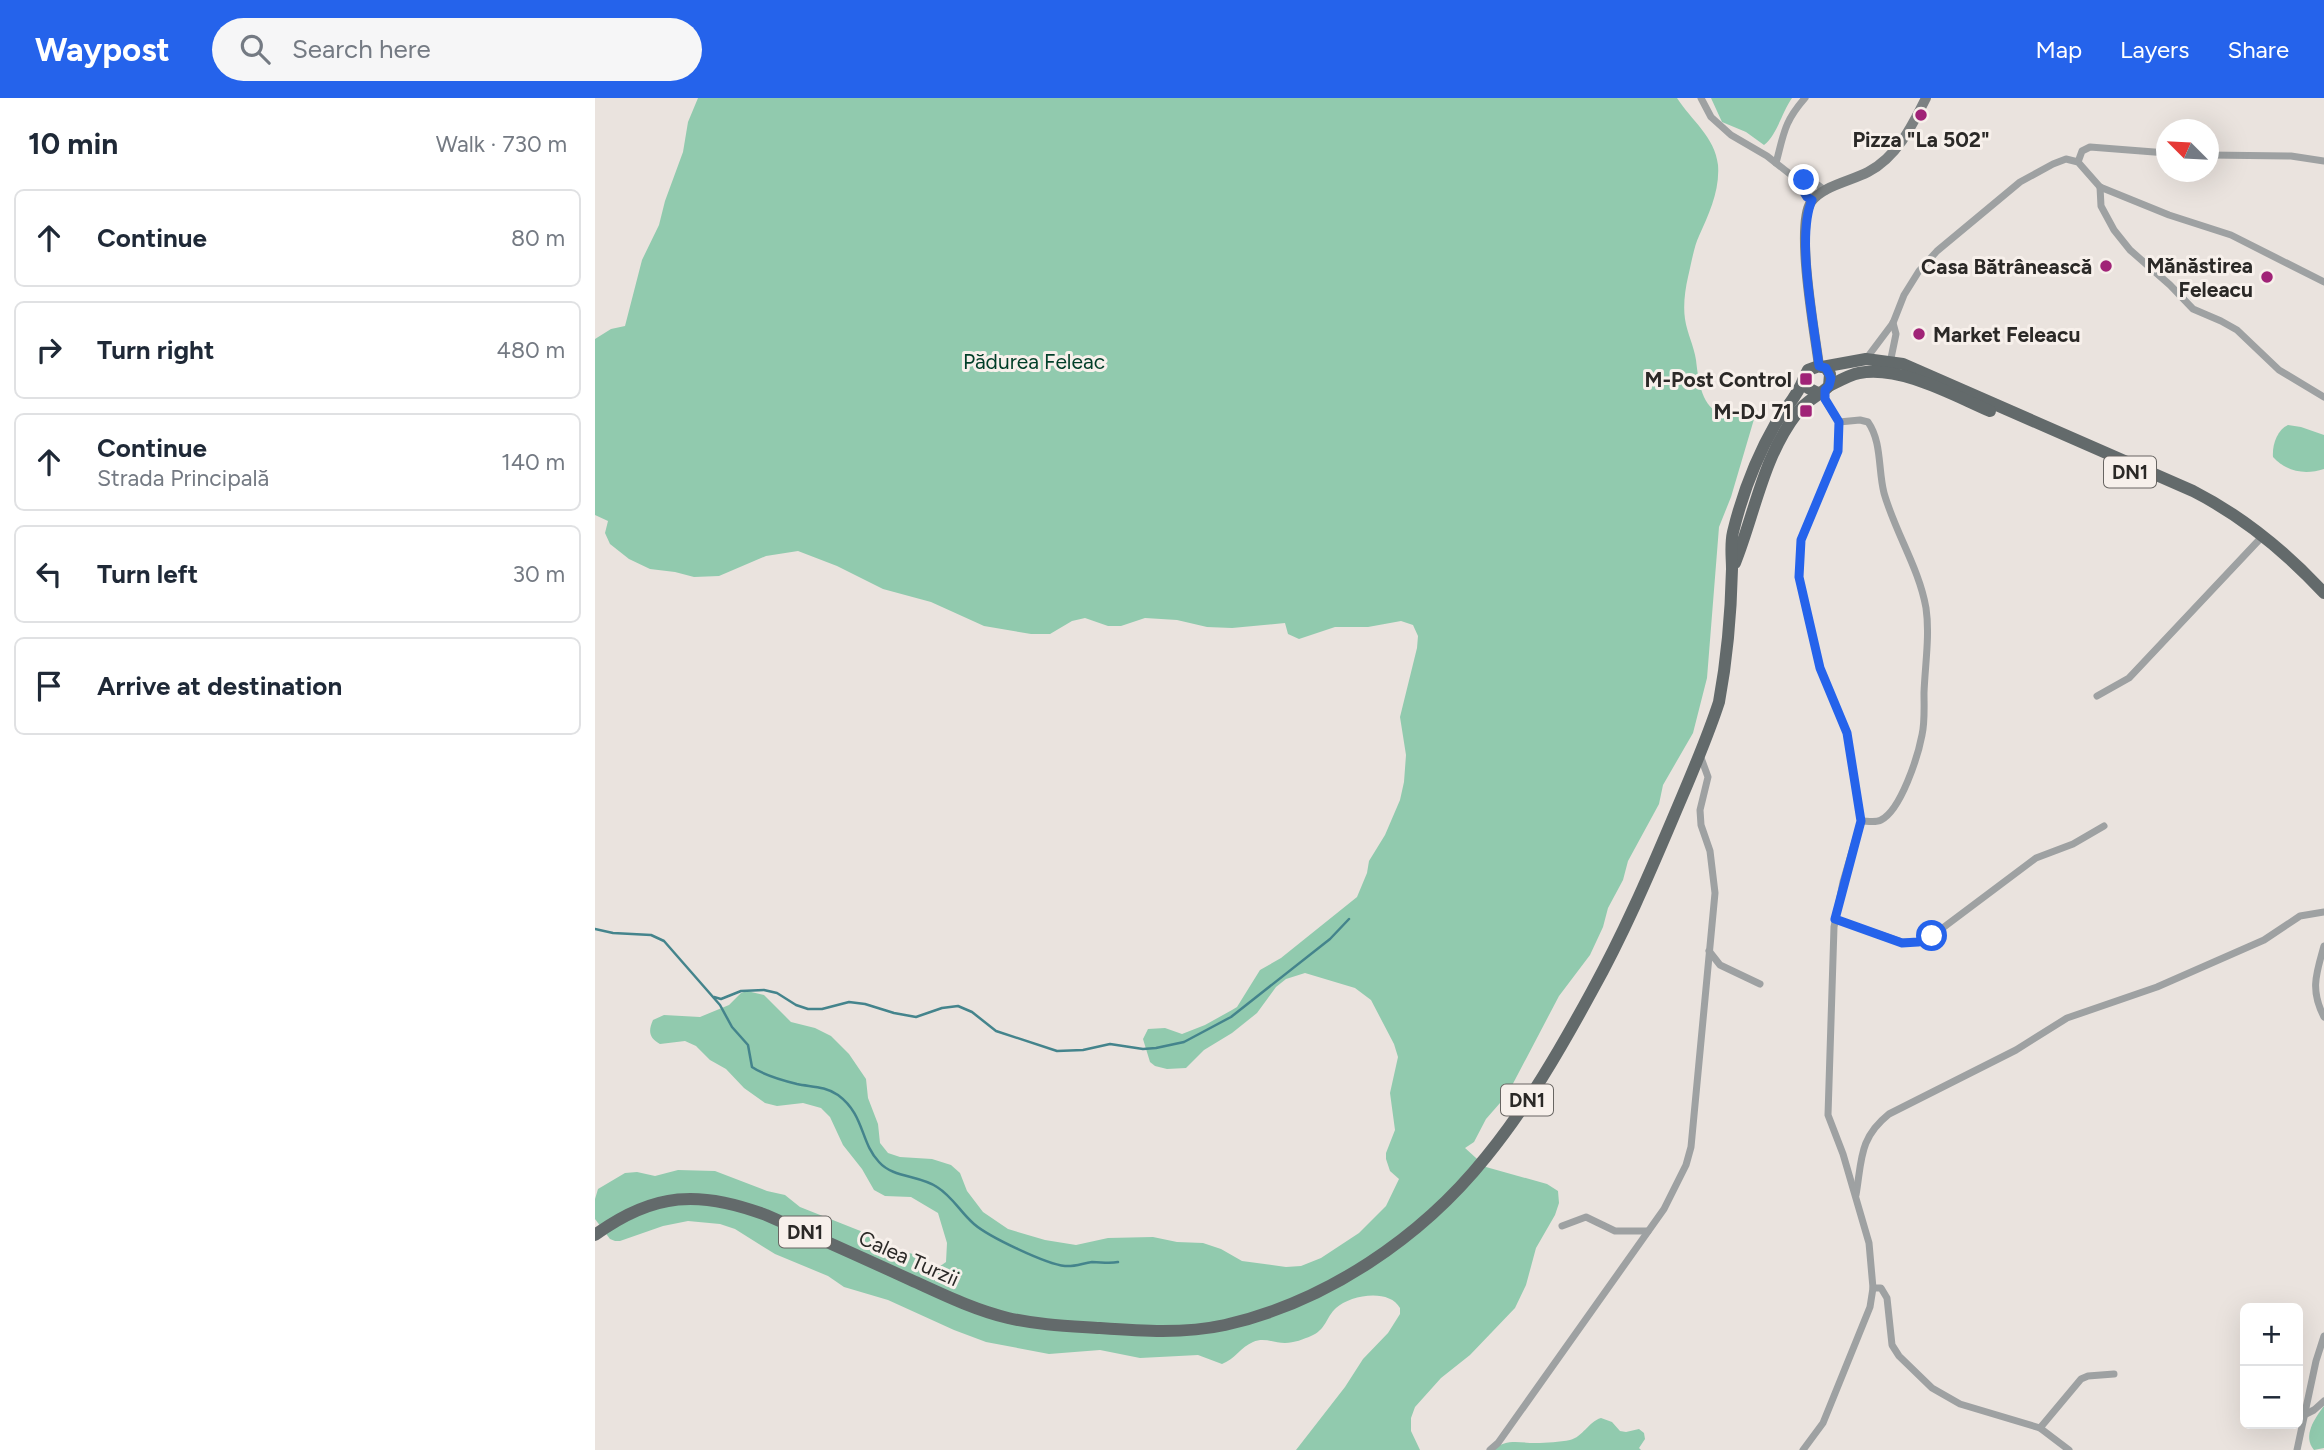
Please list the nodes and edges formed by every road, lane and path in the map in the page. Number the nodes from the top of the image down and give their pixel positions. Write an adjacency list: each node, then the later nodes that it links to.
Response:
1 (1701, 98): 8 (street)
2 (1805, 98): 8 (street)
3 (1926, 98): 11 (street)
4 (2156, 152): 7 (street)
5 (2219, 155): 6 (street)
6 (2324, 161)
7 (2078, 162): 10 (street); 14 (street)
8 (1776, 163): 9 (street)
9 (1795, 178): 11 (street); 12 (street)
10 (2100, 187): 13 (street); 21 (street)
11 (1826, 191): 12 (street)
12 (1812, 200): 17 (street)
13 (2324, 282)
14 (1893, 323): 15 (street); 16 (street)
15 (1866, 359): 16 (main road, DN1); 17 (main road, DN1)
16 (1892, 361): 18 (street); 25 (main road, DN1)
17 (1821, 366): 19 (main road, DN1); 20 (main road)
18 (1880, 372): 20 (main road, DN1); 23 (main road, DN1)
19 (1804, 379): 20 (main road); 24 (main road, DN1)
20 (1824, 390): 22 (street); 24 (main road, DN1)
21 (2324, 397)
22 (1839, 422): 29 (street); 29 (street)
23 (2259, 540): 26 (main road, DN1); 27 (street)
24 (1732, 569): 28 (main road, DN1)
25 (2324, 593)
26 (2324, 604)
27 (2097, 696)
28 (1700, 755): 34 (street); 40 (main road, Calea Turzii / DN1)
29 (1861, 821): 32 (street)
30 (2104, 826): 32 (street)
31 (2324, 912): 37 (street)
32 (1835, 919): 37 (street)
33 (2324, 946): 36 (street)
34 (1709, 950): 35 (street); 39 (street)
35 (1760, 984)
36 (2324, 1017)
37 (1855, 1199): 41 (street)
38 (1562, 1226): 39 (street)
39 (1648, 1231): 47 (street)
40 (595, 1235)
41 (1873, 1288): 46 (street); 48 (street)
42 (2324, 1336): 45 (street)
43 (2114, 1374): 46 (street)
44 (2324, 1401): 45 (street)
45 (2306, 1413): 50 (street)
46 (2040, 1428): 49 (street)
47 (1490, 1450)
48 (1803, 1450)
49 (2069, 1450)
50 (2297, 1450)

